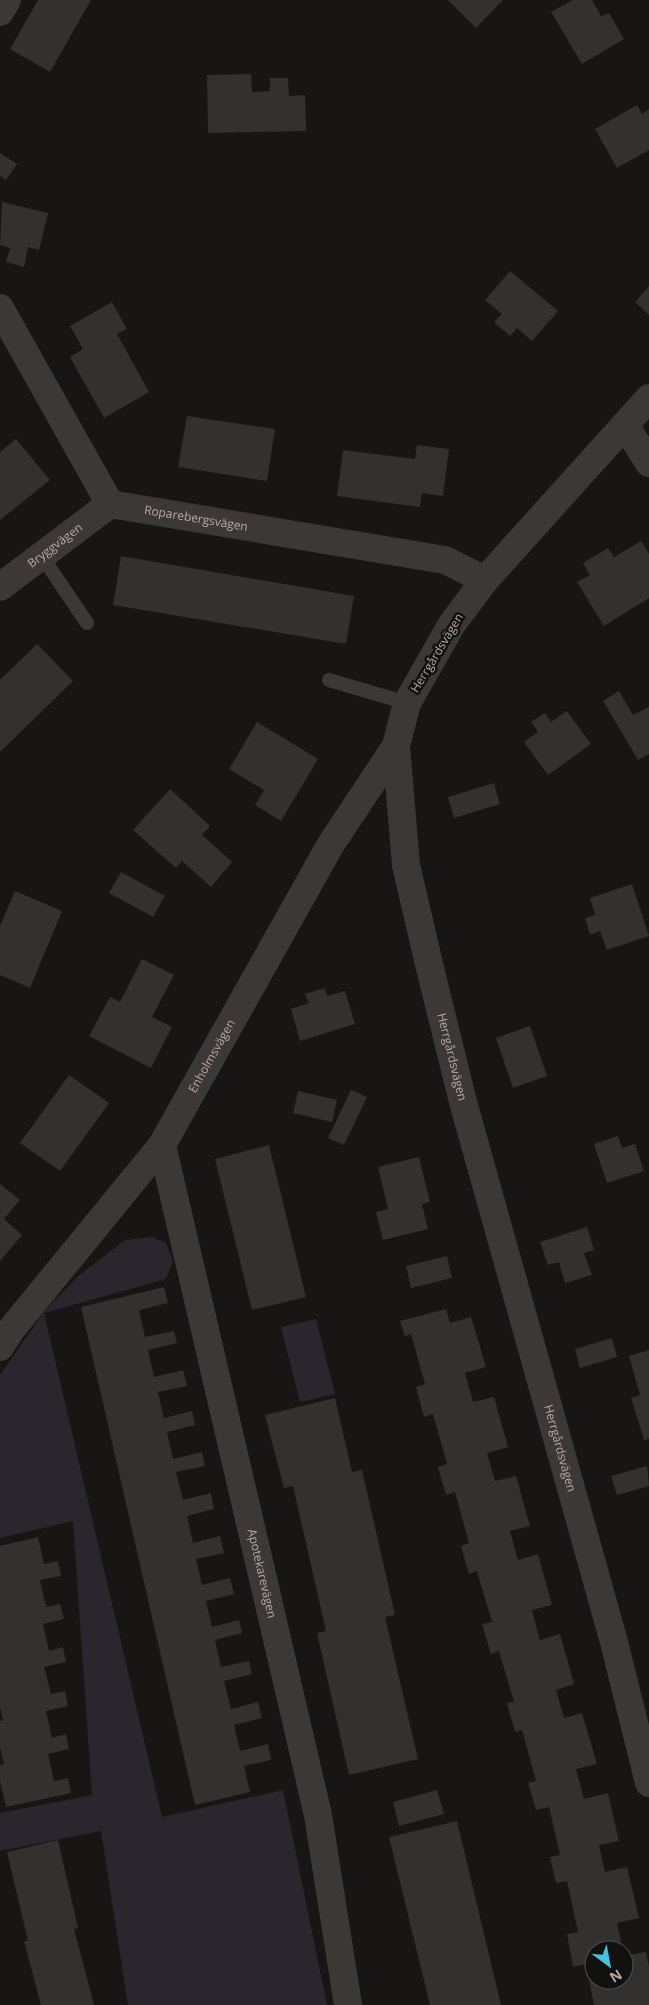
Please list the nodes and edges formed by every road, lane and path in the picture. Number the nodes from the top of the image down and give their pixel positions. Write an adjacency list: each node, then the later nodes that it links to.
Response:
1 (7, 0): 2 (street)
2 (0, 12)
3 (2, 316): 7 (street)
4 (649, 398): 5 (street, Herrgårdsvägen)
5 (625, 425): 6 (street); 9 (street, Herrgårdsvägen)
6 (649, 463)
7 (110, 504): 8 (street, Bryggvägen); 9 (street, Roparebergsvägen)
8 (41, 555): 10 (street, Bryggvägen); 11 (lane)
9 (485, 580): 13 (street, Herrgårdsvägen)
10 (0, 586)
11 (87, 622)
12 (329, 680): 13 (lane)
13 (407, 703): 14 (street, Herrgårdsvägen)
14 (396, 746): 15 (street, Enholmsvägen); 17 (street, Herrgårdsvägen)
15 (162, 1145): 16 (street, Enholmsvägen); 18 (street, Apotekarevägen)
16 (0, 1347)
17 (649, 1783)
18 (348, 2005)

